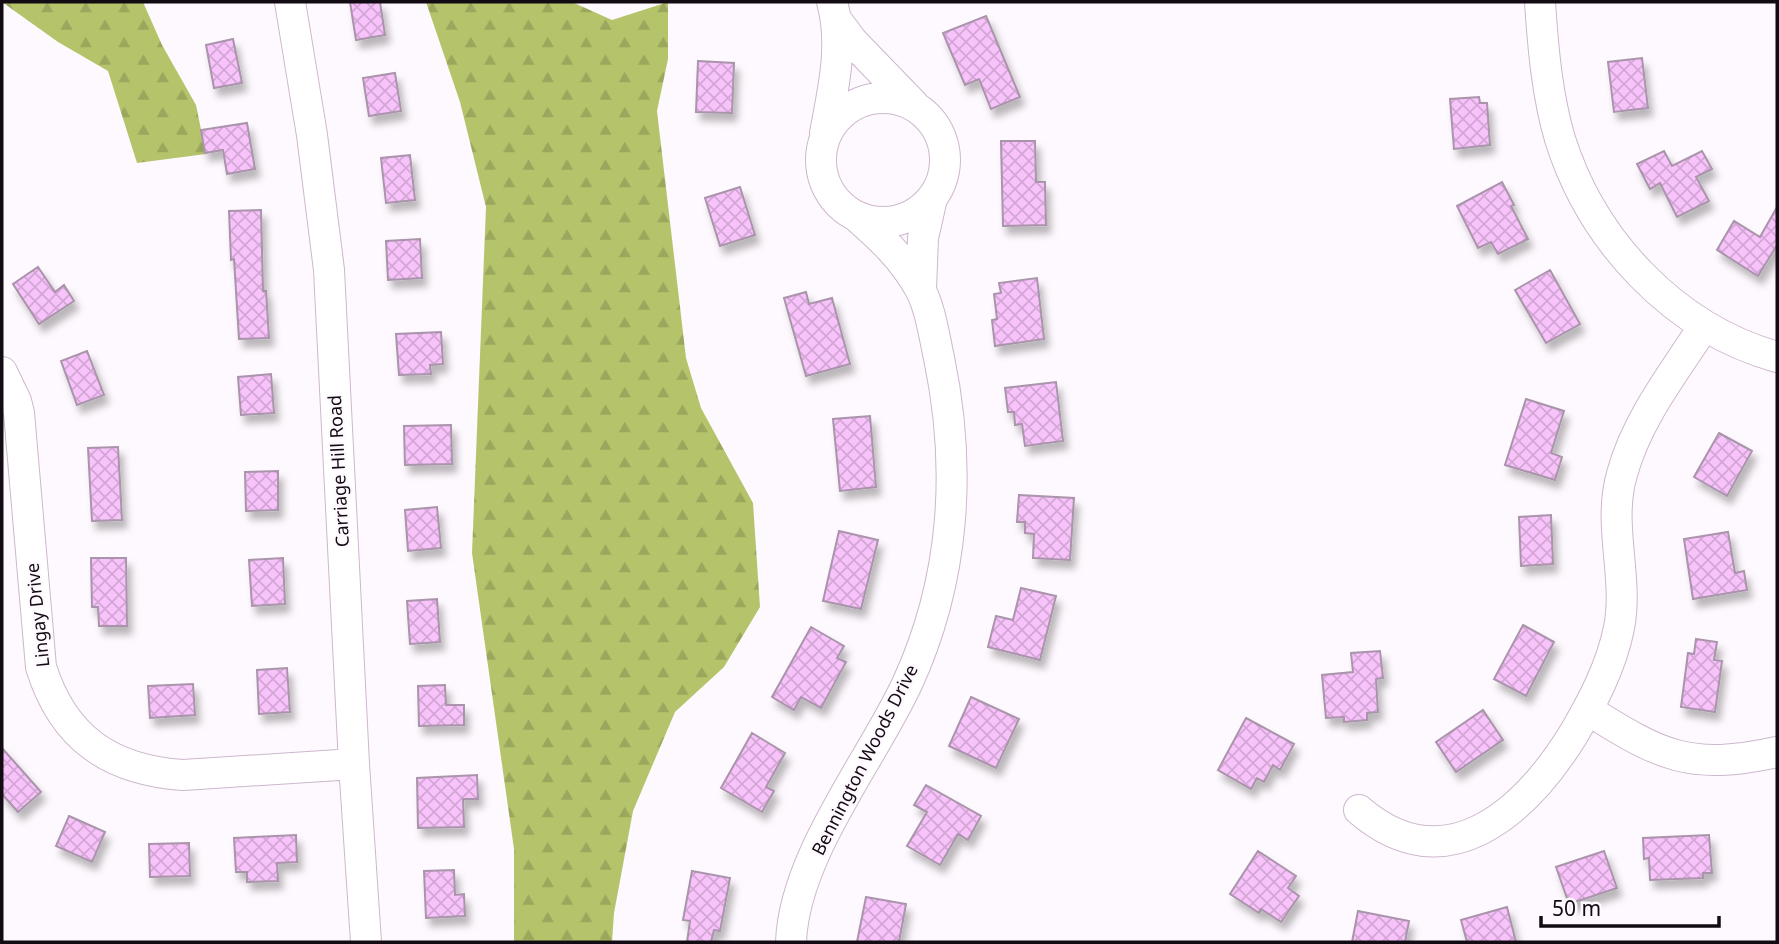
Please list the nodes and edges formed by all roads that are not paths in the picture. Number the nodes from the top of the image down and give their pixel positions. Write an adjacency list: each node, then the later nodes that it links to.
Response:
1 (290, 2): 14 (street, Carriage Hill Road)
2 (1540, 2): 9 (street)
3 (835, 12): 4 (street, Bennington Woods Drive); 5 (street, Bennington Woods Drive)
4 (916, 106): 5 (street); 6 (street, Bennington Woods Drive)
5 (823, 144): 7 (street, Bennington Woods Drive)
6 (932, 198): 7 (street); 8 (street, Bennington Woods Drive)
7 (856, 216): 8 (street, Bennington Woods Drive)
8 (921, 289): 17 (street, Bennington Woods Drive)
9 (1704, 326): 10 (street); 12 (street)
10 (1777, 357)
11 (2, 372): 14 (street, Lingay Drive)
12 (1588, 710): 13 (street); 15 (street)
13 (1777, 752)
14 (354, 764): 16 (street, Carriage Hill Road)
15 (1359, 810)
16 (366, 942)
17 (791, 942)

